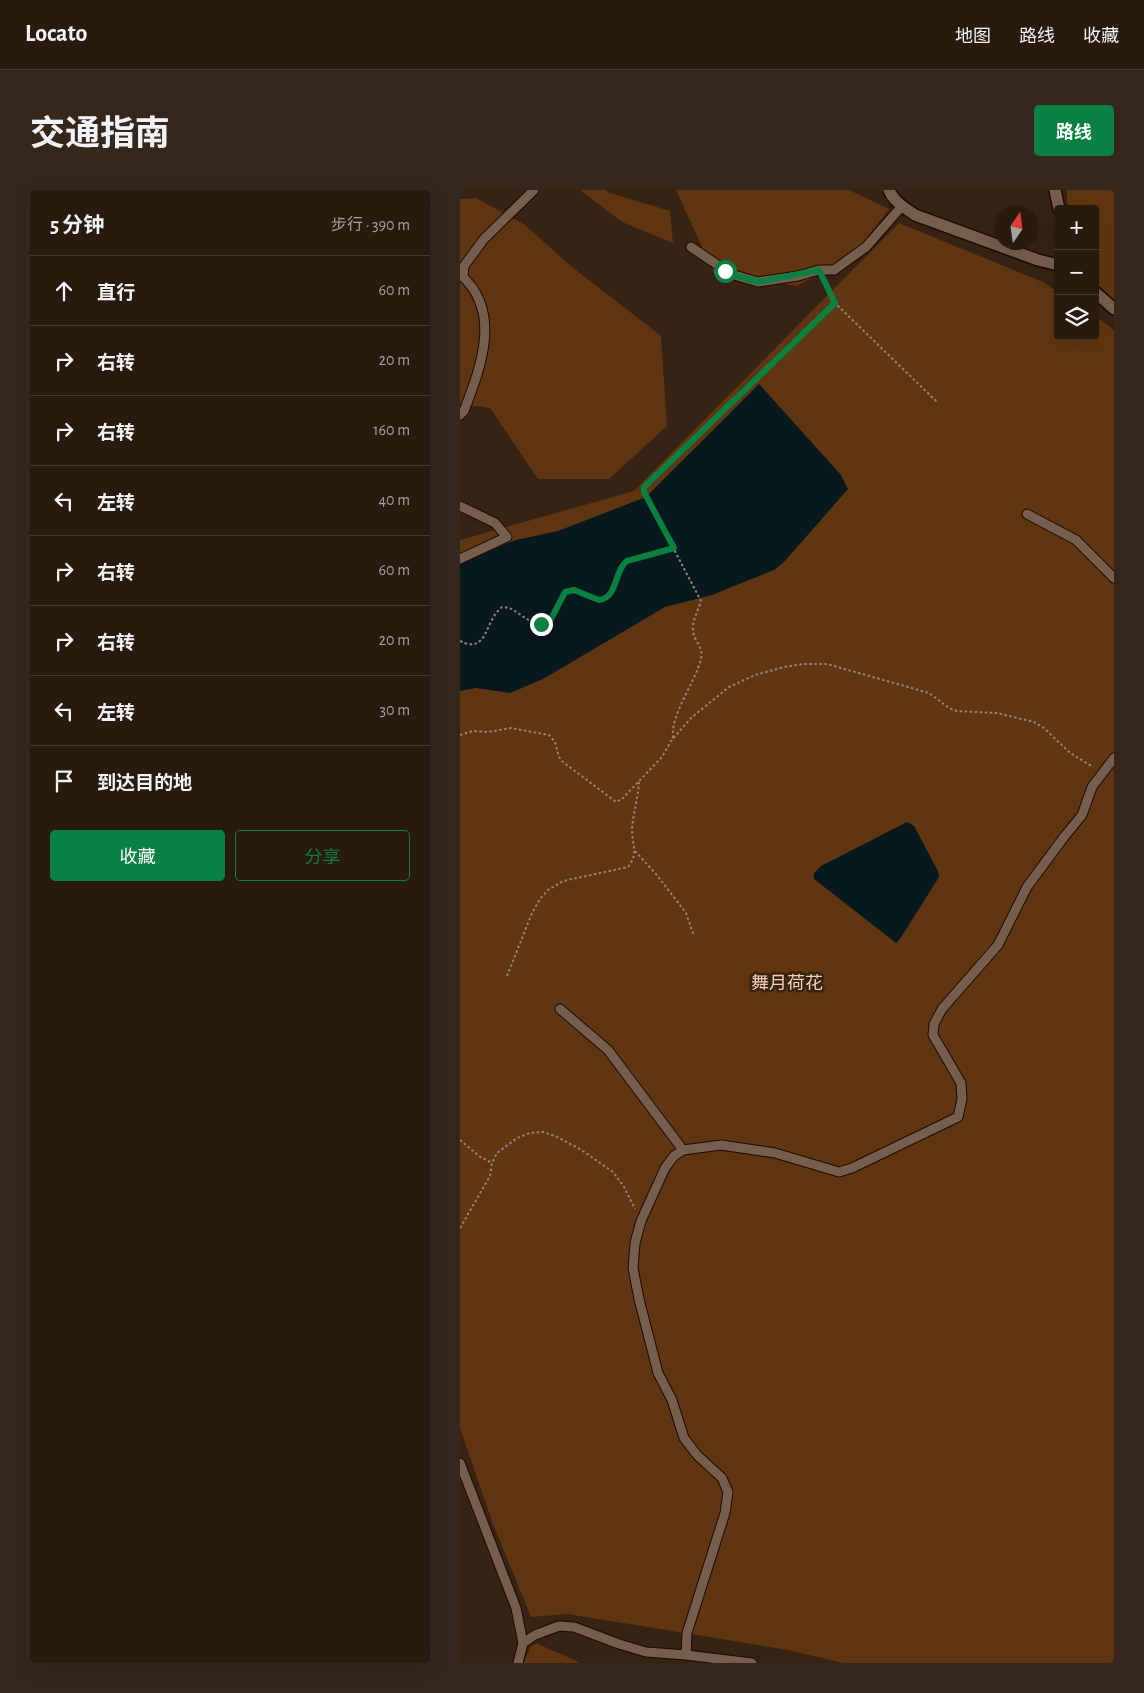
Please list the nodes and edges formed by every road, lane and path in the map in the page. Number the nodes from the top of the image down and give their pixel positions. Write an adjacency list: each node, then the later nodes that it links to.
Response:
1 (534, 190): 13 (street)
2 (889, 190): 5 (street)
3 (1055, 190): 4 (street)
4 (1058, 205)
5 (902, 206): 7 (street); 8 (street)
6 (691, 247): 8 (street)
7 (1054, 264)
8 (819, 270): 10 (path)
9 (1098, 295): 11 (street)
10 (835, 303): 12 (path); 16 (path)
11 (1114, 309)
12 (938, 402)
13 (460, 415)
14 (460, 506): 17 (street)
15 (1026, 514): 18 (street)
16 (674, 548): 19 (path); 21 (path)
17 (460, 559)
18 (1114, 578)
19 (460, 641)
20 (460, 735): 24 (path)
21 (673, 739): 23 (path); 24 (path)
22 (1114, 758): 23 (street)
23 (1103, 772): 30 (street)
24 (639, 782): 25 (path)
25 (635, 851): 26 (path); 27 (path)
26 (694, 936)
27 (507, 976)
28 (560, 1009): 30 (street)
29 (460, 1140): 31 (path)
30 (683, 1150): 32 (street)
31 (492, 1163): 32 (path); 33 (path)
32 (641, 1221): 36 (street)
33 (460, 1228)
34 (460, 1463): 35 (street)
35 (523, 1644): 36 (street); 37 (street)
36 (686, 1654): 38 (street)
37 (518, 1663)
38 (752, 1663)

